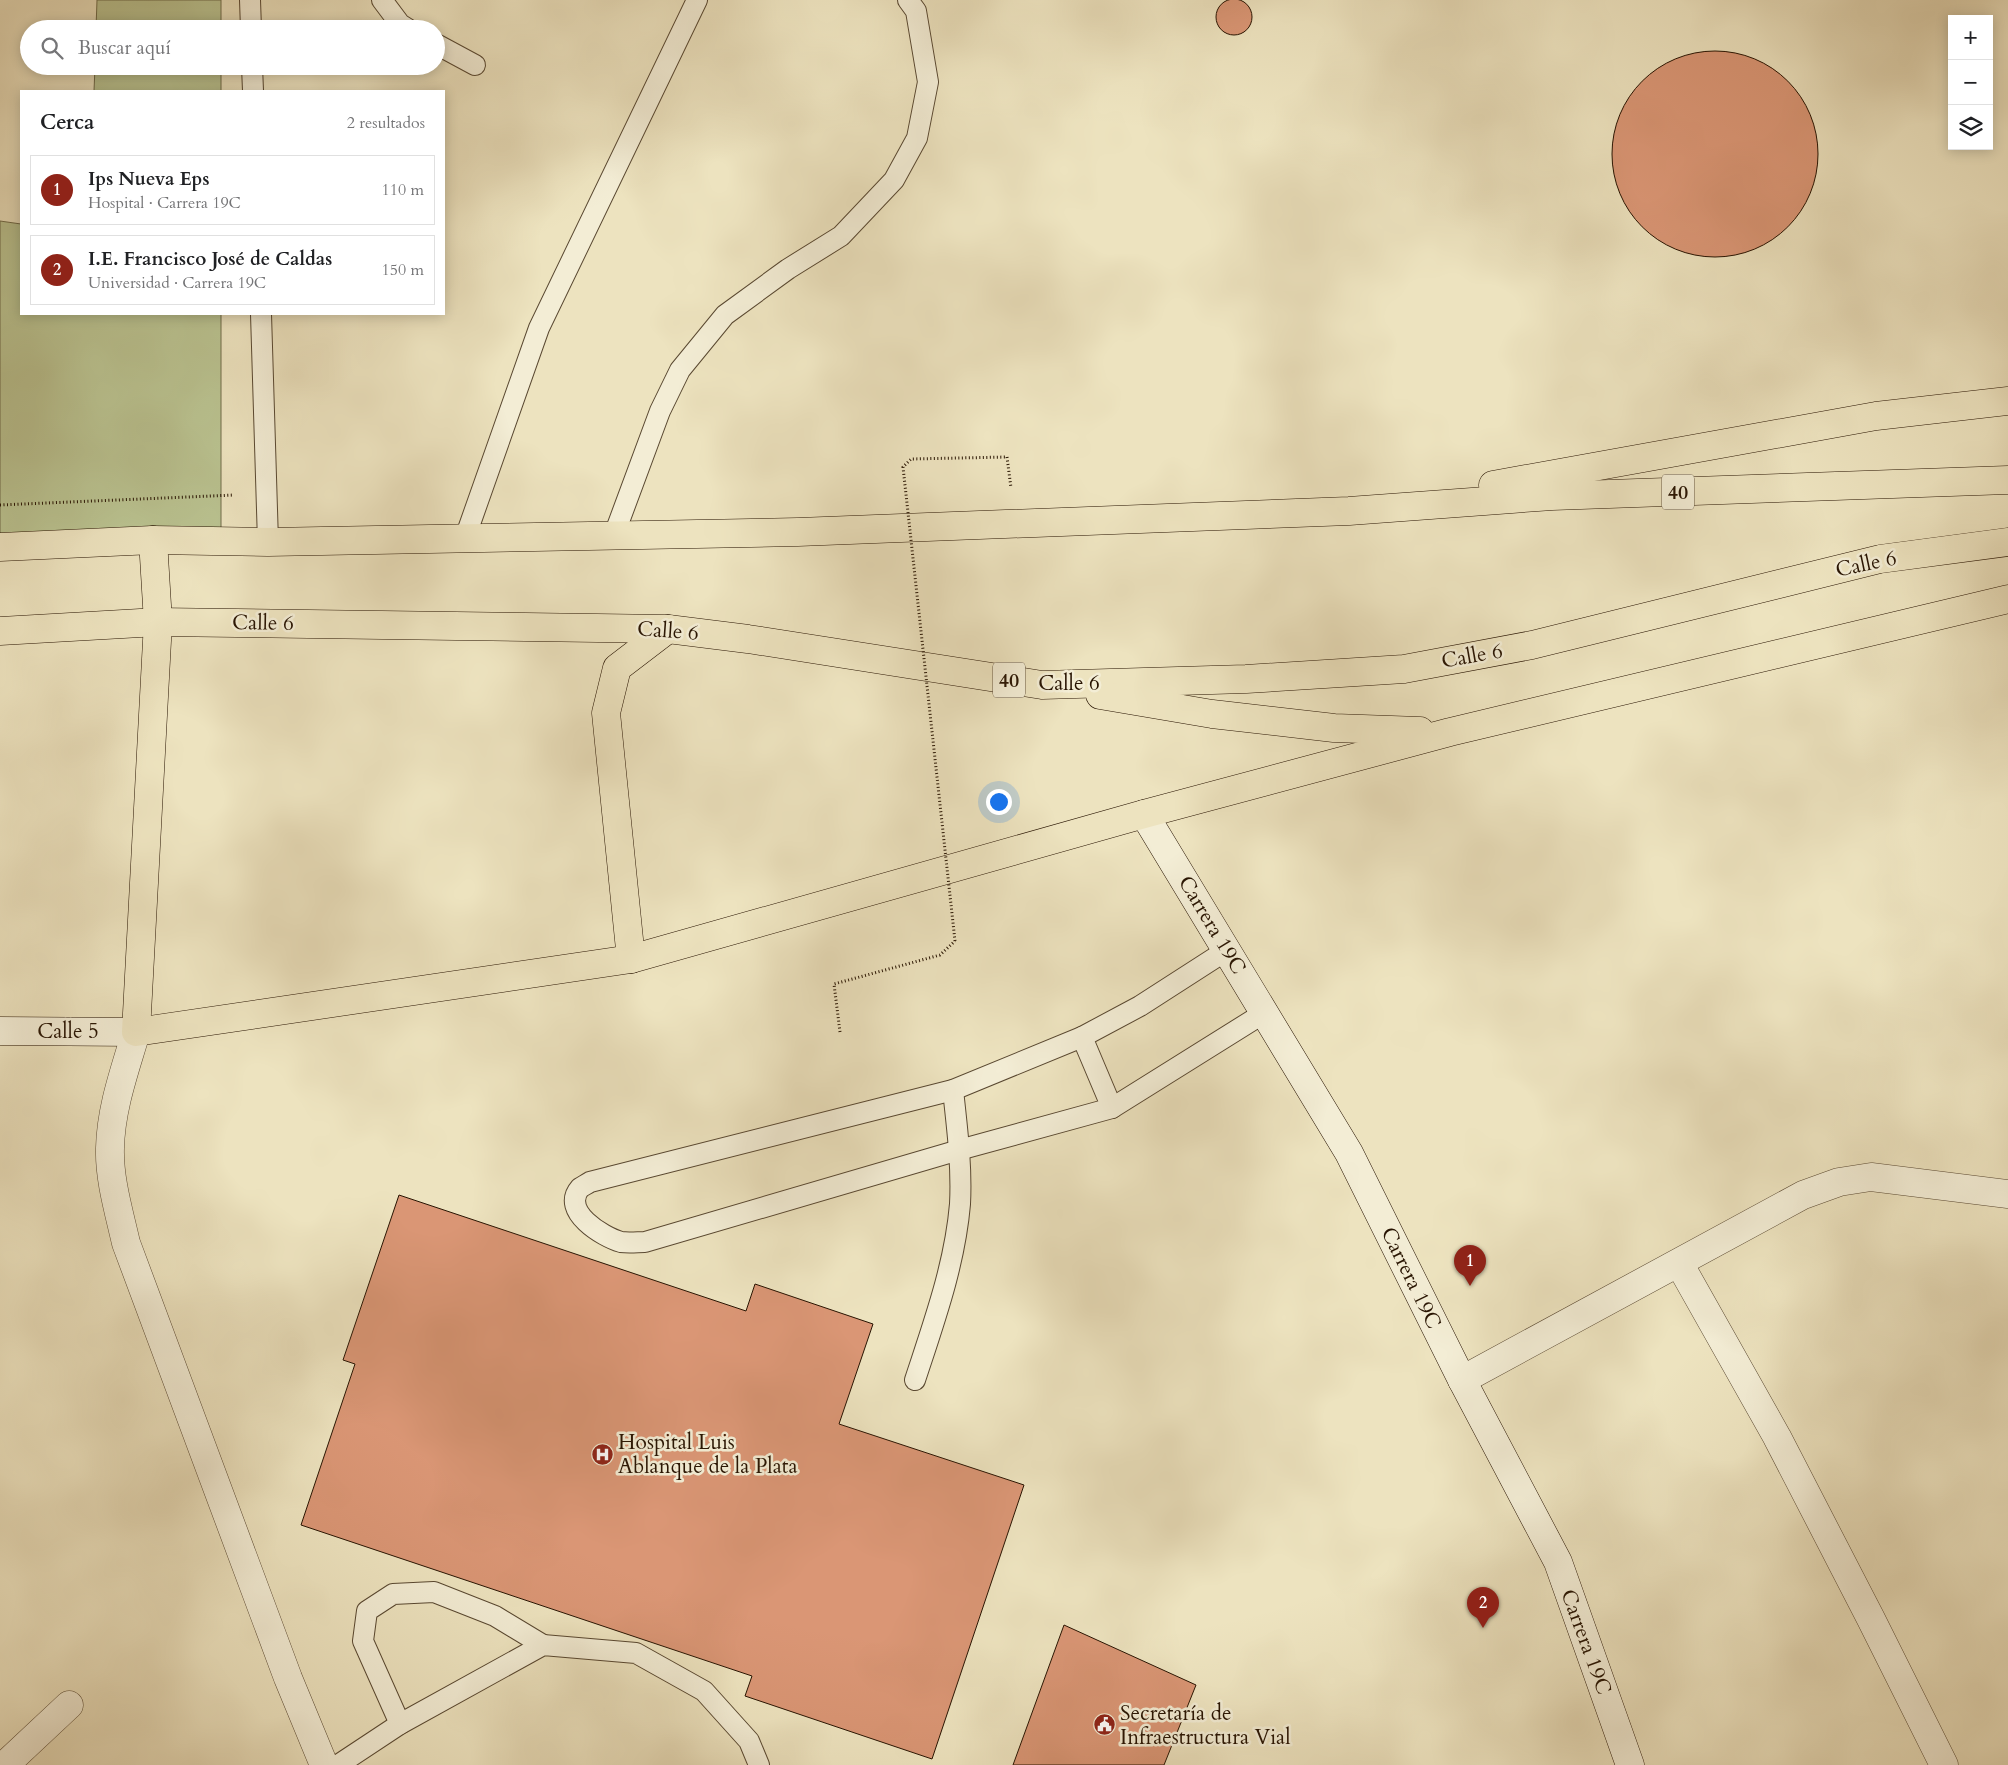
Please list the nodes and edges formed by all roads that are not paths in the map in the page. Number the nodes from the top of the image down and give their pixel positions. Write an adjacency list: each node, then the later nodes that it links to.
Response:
1 (250, 0): 5 (lane)
2 (382, 0): 6 (lane)
3 (697, 0): 16 (lane)
4 (908, 0): 15 (lane)
5 (251, 20)
6 (397, 20)
7 (445, 49): 8 (lane)
8 (475, 64)
9 (252, 75): 10 (lane)
10 (253, 90)
11 (261, 315): 18 (lane)
12 (2008, 401): 14 (highway)
13 (2008, 480): 14 (highway, 40)
14 (1349, 511): 15 (highway, 40)
15 (614, 535): 16 (highway, 40)
16 (465, 538): 18 (highway, 40)
17 (153, 540): 18 (highway, 40); 20 (highway, 40); 22 (highway)
18 (268, 542)
19 (2008, 542): 25 (highway, Calle 6 / 40)
20 (0, 547)
21 (2008, 599): 26 (highway)
22 (158, 622): 23 (highway, Calle 6 / 40); 24 (highway, Calle 6 / 40); 32 (highway)
23 (668, 629): 25 (highway, Calle 6 / 40); 29 (highway)
24 (0, 631)
25 (1042, 685): 26 (highway)
26 (1450, 732): 27 (highway)
27 (1144, 814): 28 (street, Carrera 19C); 29 (highway)
28 (1227, 950): 30 (street, Carrera 19C); 33 (lane)
29 (631, 959): 32 (highway)
30 (1264, 1013): 35 (lane); 40 (street, Carrera 19C)
31 (0, 1031): 32 (street, Calle 5)
32 (136, 1032): 45 (street)
33 (1082, 1037): 34 (lane); 35 (lane)
34 (953, 1090): 36 (lane); 36 (lane)
35 (1112, 1108): 36 (lane)
36 (959, 1150): 39 (lane)
37 (2008, 1194): 38 (street)
38 (1679, 1263): 40 (street); 49 (street)
39 (915, 1380)
40 (1462, 1380): 48 (street, Carrera 19C)
41 (543, 1645): 43 (lane); 43 (lane); 47 (lane)
42 (69, 1705): 44 (street)
43 (400, 1724): 46 (lane)
44 (5, 1765)
45 (324, 1765)
46 (338, 1765)
47 (759, 1765)
48 (1630, 1765)
49 (1944, 1765)

